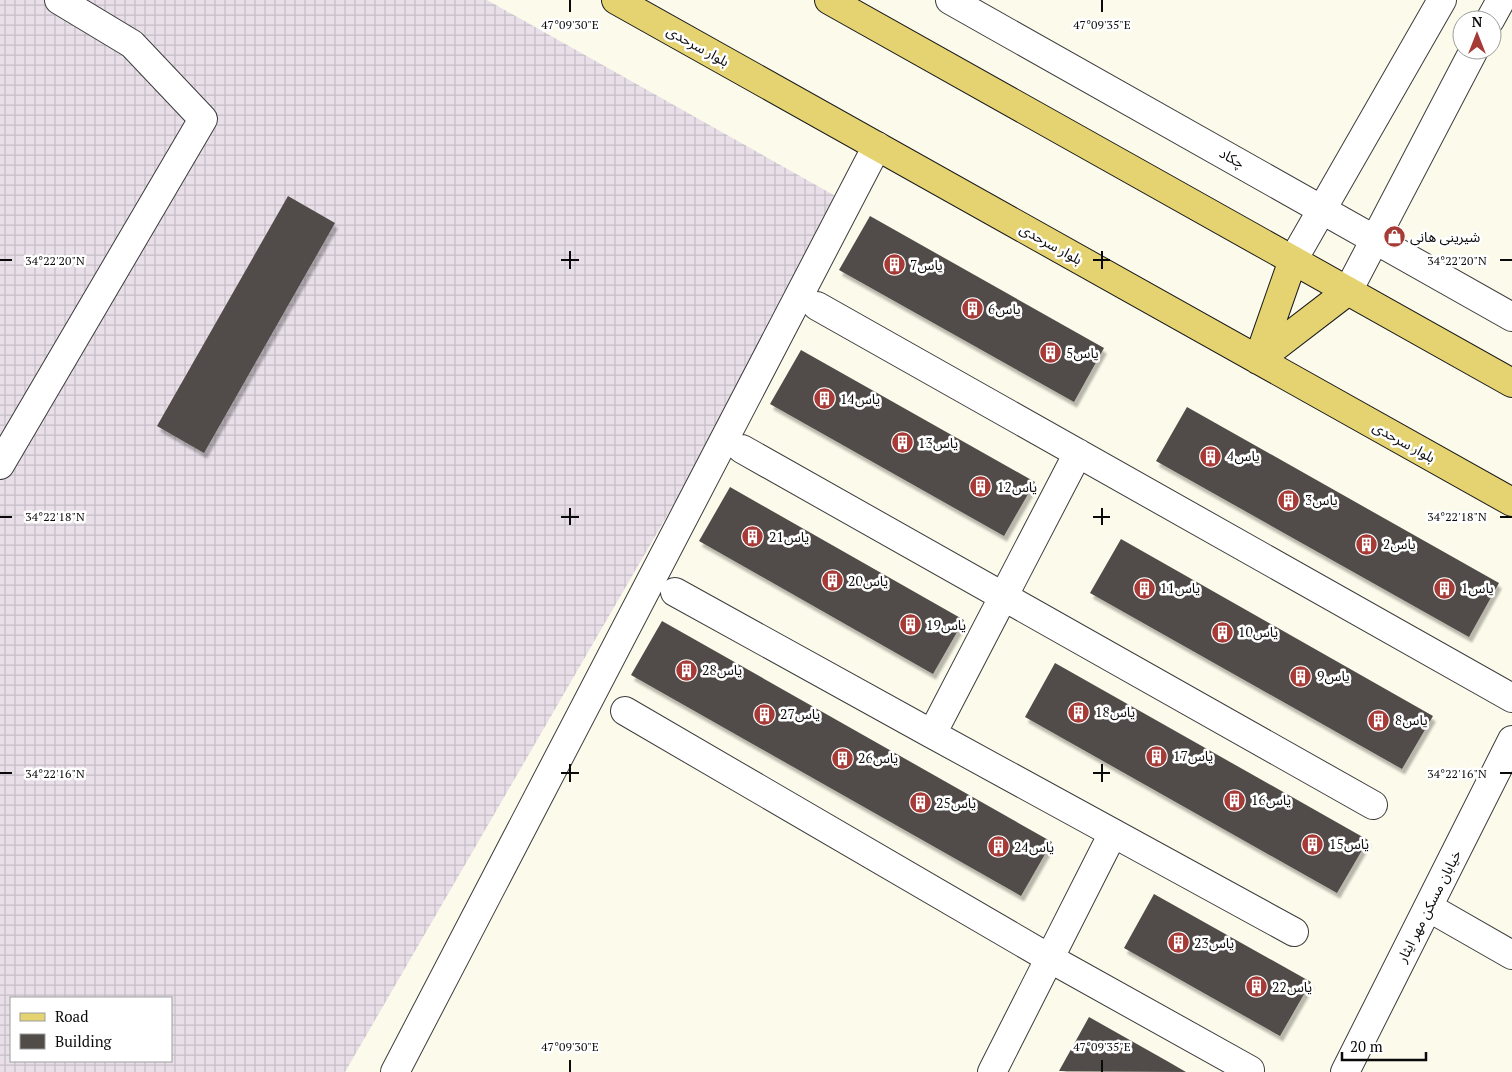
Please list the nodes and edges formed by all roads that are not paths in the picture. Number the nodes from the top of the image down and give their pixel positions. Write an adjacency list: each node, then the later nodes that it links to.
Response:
1 (59, 0): 18 (street)
2 (616, 0): 7 (main road, بلوار سرحدی)
3 (829, 0): 10 (main road)
4 (950, 0): 8 (street, چکاد)
5 (1442, 0): 8 (street)
6 (1469, 60): 9 (street)
7 (877, 146): 14 (main road, بلوار سرحدی); 33 (street)
8 (1322, 209): 9 (street, چکاد); 10 (street)
9 (1374, 240): 11 (street); 13 (street, چکاد)
10 (1293, 260): 11 (main road); 14 (main road)
11 (1348, 291): 14 (main road); 15 (main road)
12 (817, 306): 17 (street)
13 (1512, 317)
14 (1258, 360): 19 (main road, بلوار سرحدی)
15 (1512, 383)
16 (742, 449): 21 (street)
17 (1078, 453): 21 (street); 22 (street)
18 (0, 465)
19 (1512, 502)
20 (675, 592): 24 (street)
21 (1003, 597): 24 (street); 26 (street)
22 (1512, 698)
23 (625, 711): 31 (street)
24 (932, 734): 27 (street)
25 (1512, 740): 28 (street, خیابان مسکن مهر ایثار)
26 (1373, 805)
27 (1113, 833): 29 (street); 31 (street)
28 (1428, 907): 30 (street); 35 (street, خیابان مسکن مهر ایثار)
29 (1294, 932)
30 (1512, 955)
31 (1049, 958): 32 (street); 34 (street)
32 (1250, 1070)
33 (395, 1072)
34 (992, 1072)
35 (1345, 1072)

